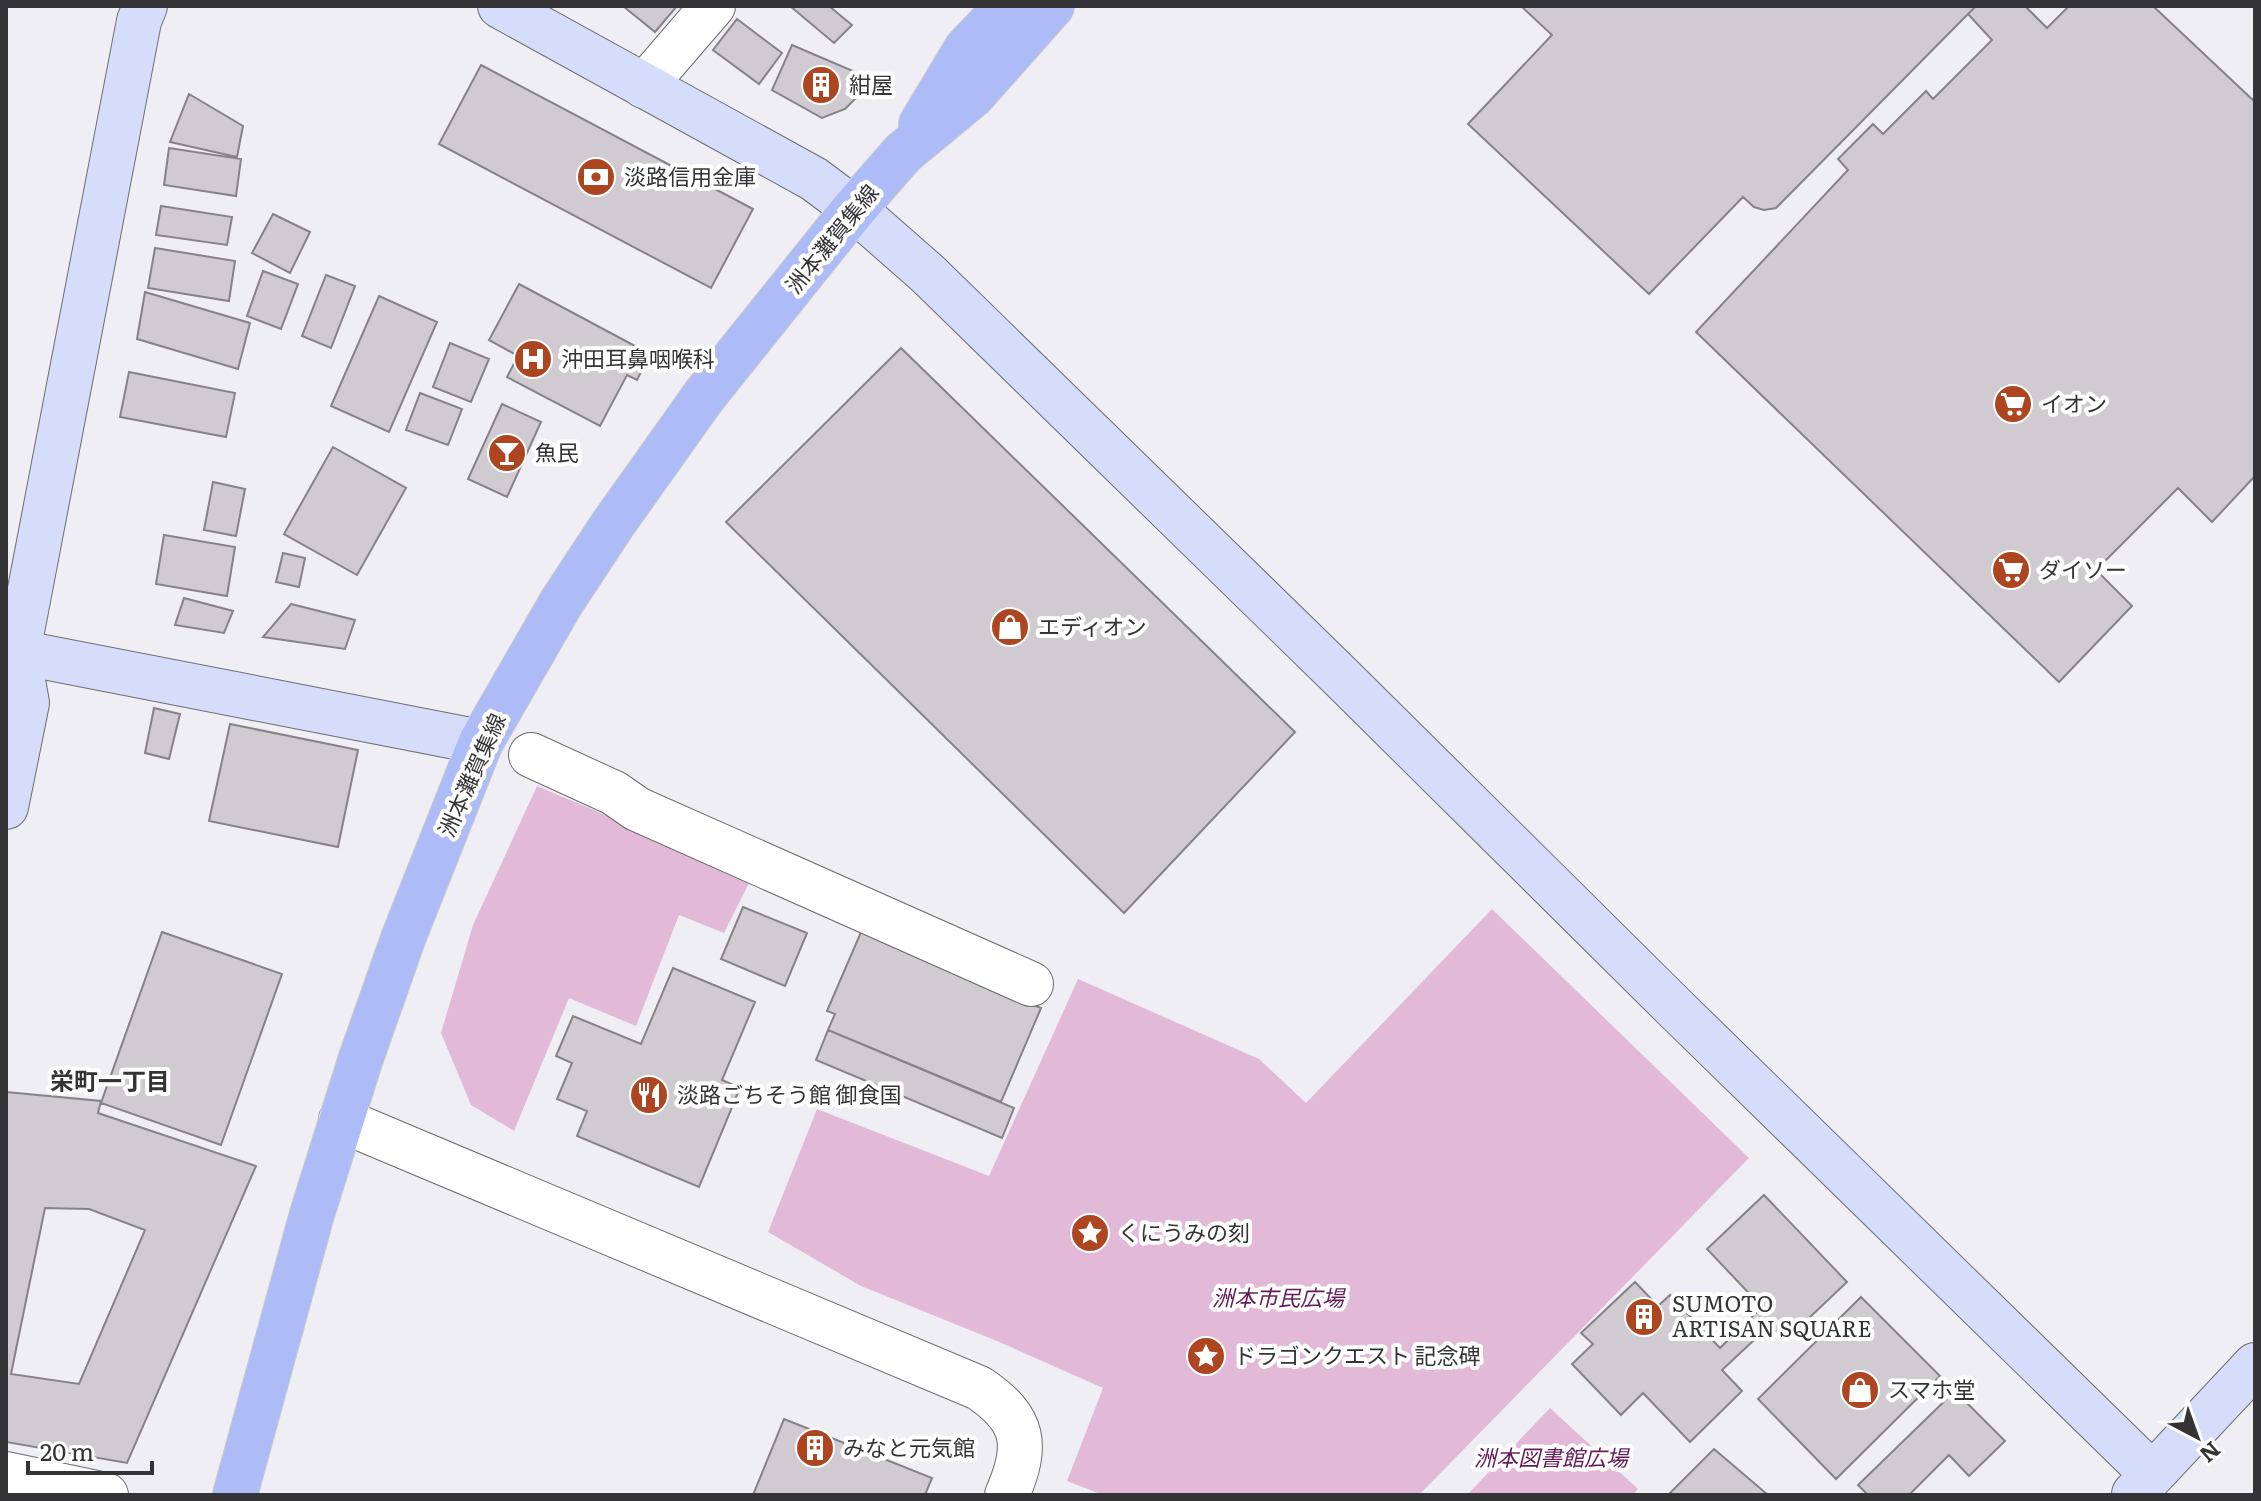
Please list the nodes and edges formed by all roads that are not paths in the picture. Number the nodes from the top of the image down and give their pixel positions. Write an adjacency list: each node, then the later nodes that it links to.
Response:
1 (145, 6): 9 (street)
2 (500, 6): 6 (street)
3 (713, 6): 6 (street)
4 (1007, 6): 7 (main road, 洲本灘賀集線)
5 (1052, 6): 7 (main road, 洲本灘賀集線)
6 (644, 86): 8 (street)
7 (903, 153): 8 (main road, 洲本灘賀集線)
8 (854, 209): 10 (main road, 洲本灘賀集線); 17 (street)
9 (15, 642): 10 (street); 12 (street)
10 (481, 742): 14 (main road, 洲本灘賀集線)
11 (531, 755): 13 (street)
12 (6, 807)
13 (1031, 984)
14 (341, 1120): 19 (main road, 洲本灘賀集線); 20 (street)
15 (2255, 1365): 17 (street)
16 (6, 1474): 18 (street)
17 (2143, 1484)
18 (106, 1495)
19 (235, 1495)
20 (1007, 1495)

